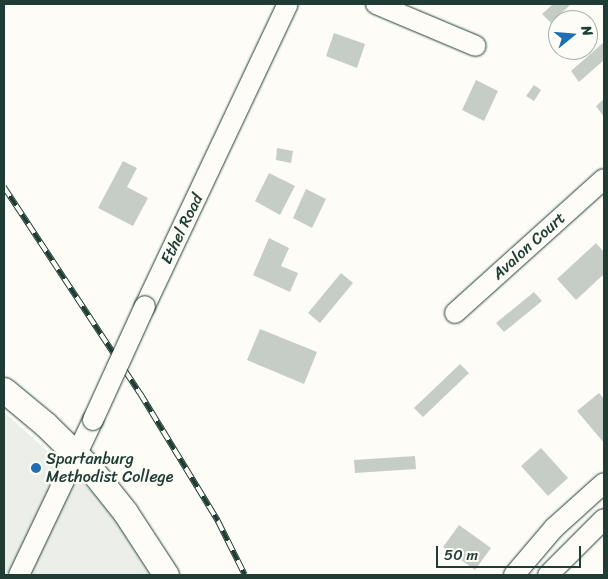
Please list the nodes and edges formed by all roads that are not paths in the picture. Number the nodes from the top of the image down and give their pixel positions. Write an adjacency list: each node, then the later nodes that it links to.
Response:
1 (288, 4): 7 (street, Ethel Road, bridge)
2 (376, 4): 3 (street)
3 (476, 46)
4 (604, 179): 5 (street, Avalon Court)
5 (454, 313)
6 (4, 390): 7 (street)
7 (78, 456): 10 (street, Ethel Road); 11 (street)
8 (604, 483): 12 (street)
9 (604, 519): 13 (street)
10 (19, 575)
11 (166, 575)
12 (514, 575)
13 (548, 575)

